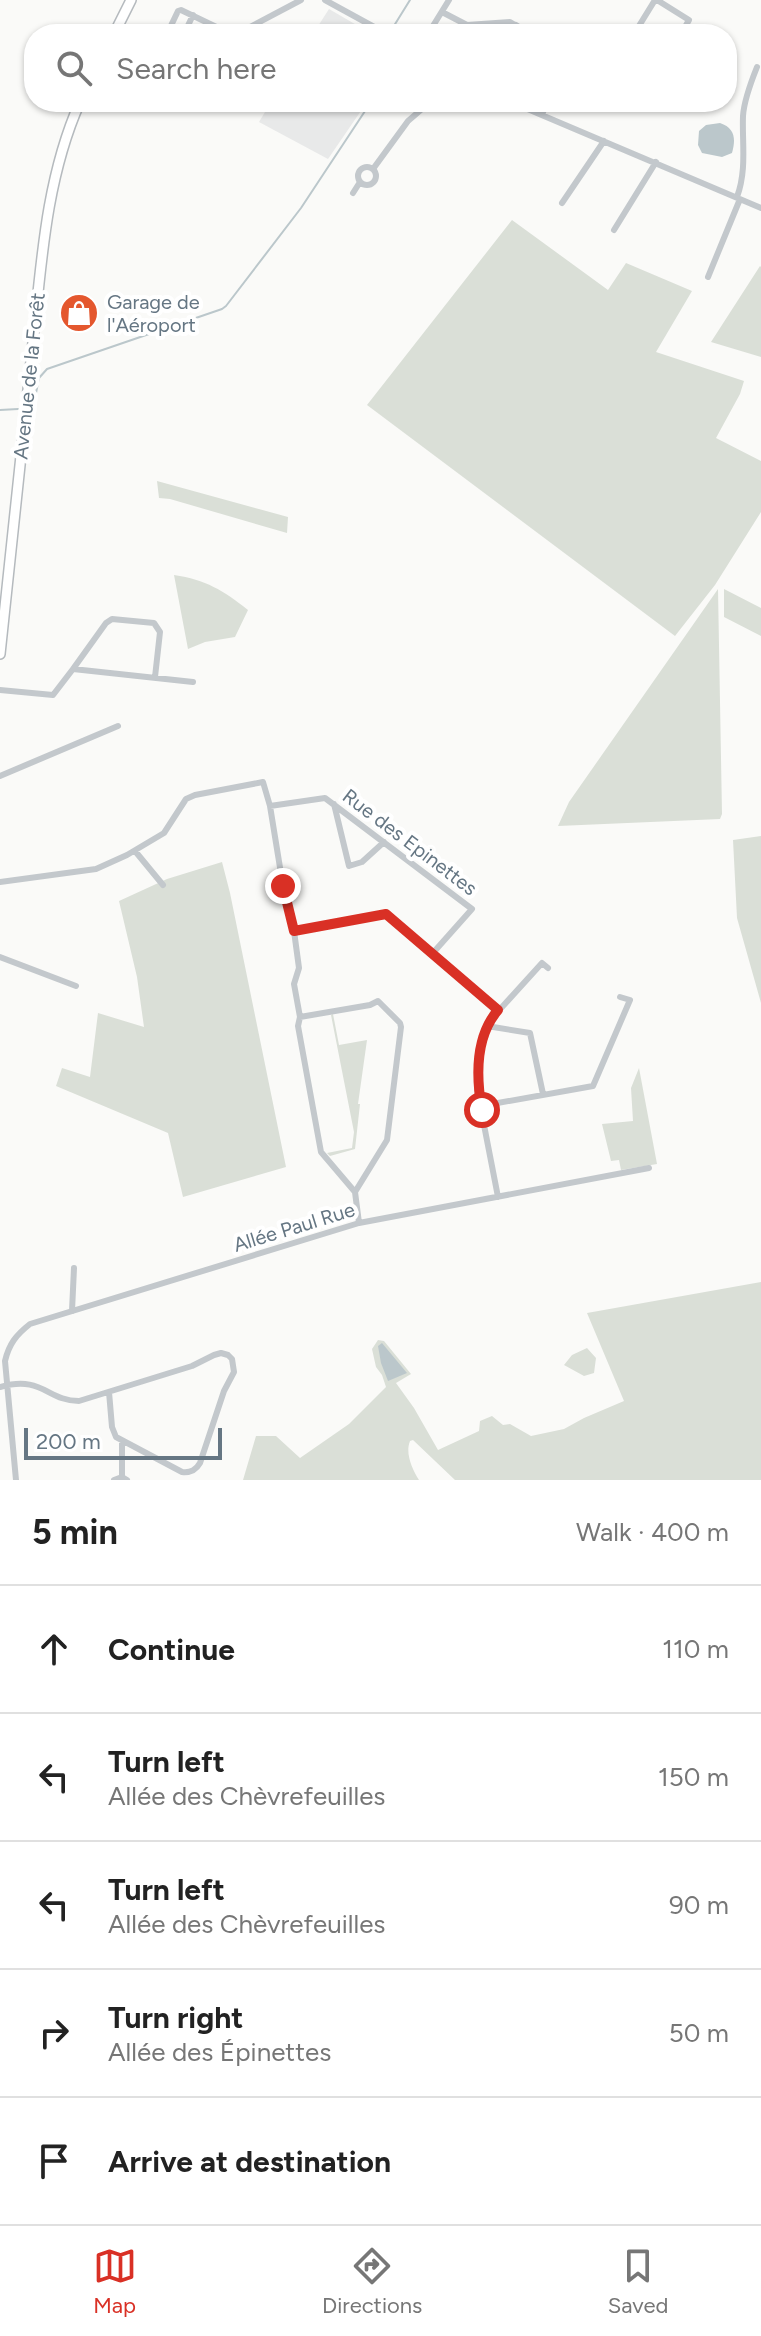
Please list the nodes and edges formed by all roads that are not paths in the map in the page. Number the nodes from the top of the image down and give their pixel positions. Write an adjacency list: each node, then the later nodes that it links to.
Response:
1 (301, 0): 12 (street)
2 (325, 0): 13 (street)
3 (449, 0): 6 (street)
4 (656, 0): 18 (street); 19 (street)
5 (131, 1): 8 (main road)
6 (442, 12): 14 (street); 15 (street)
7 (193, 15): 9 (street); 10 (street); 11 (street)
8 (119, 24)
9 (172, 24)
10 (189, 24)
11 (212, 24)
12 (254, 24)
13 (369, 24)
14 (434, 24)
15 (465, 24)
16 (481, 24): 17 (street)
17 (513, 24)
18 (640, 24)
19 (687, 24)
20 (757, 67): 31 (street)
21 (76, 112): 36 (main road, Avenue de la Forêt)
22 (418, 112): 28 (street)
23 (535, 112): 25 (street)
24 (543, 112): 25 (street)
25 (542, 115): 26 (street)
26 (604, 141): 27 (street); 32 (street)
27 (656, 162): 31 (street); 34 (street)
28 (373, 169): 29 (street); 29 (street)
29 (360, 182): 30 (street)
30 (353, 193)
31 (738, 198): 33 (street); 35 (street)
32 (562, 203)
33 (761, 208)
34 (614, 230)
35 (708, 277)
36 (0, 654)
37 (73, 669): 38 (street); 38 (street); 40 (street)
38 (155, 677): 39 (street)
39 (193, 682)
40 (0, 690)
41 (118, 726): 42 (street)
42 (0, 776)
43 (334, 804): 44 (street, Rue des Epinettes); 45 (street, Rue des Epinettes); 45 (street)
44 (270, 806): 46 (street); 49 (street)
45 (384, 842): 50 (street, Rue des Epinettes)
46 (135, 851): 47 (street); 48 (street)
47 (0, 882)
48 (163, 885)
49 (294, 931): 50 (street); 56 (street)
50 (432, 954): 55 (street)
51 (0, 957): 53 (street)
52 (548, 968): 55 (street)
53 (76, 986)
54 (620, 997): 58 (street)
55 (498, 1010): 57 (street)
56 (300, 1017): 61 (street); 61 (street)
57 (487, 1026): 58 (street); 59 (street)
58 (543, 1094): 59 (street)
59 (481, 1106): 62 (street)
60 (649, 1168): 62 (street, Allée Paul Rue)
61 (355, 1192): 63 (street)
62 (498, 1197): 63 (street, Allée Paul Rue)
63 (359, 1223): 65 (street, Allée Paul Rue)
64 (74, 1268): 65 (street)
65 (72, 1311): 66 (street, Allée Paul Rue)
66 (4, 1386): 67 (street); 70 (street, Allée Paul Rue)
67 (109, 1392): 68 (street); 68 (street)
68 (122, 1441): 69 (street)
69 (125, 1479): 71 (street)
70 (16, 1480)
71 (114, 1480)

